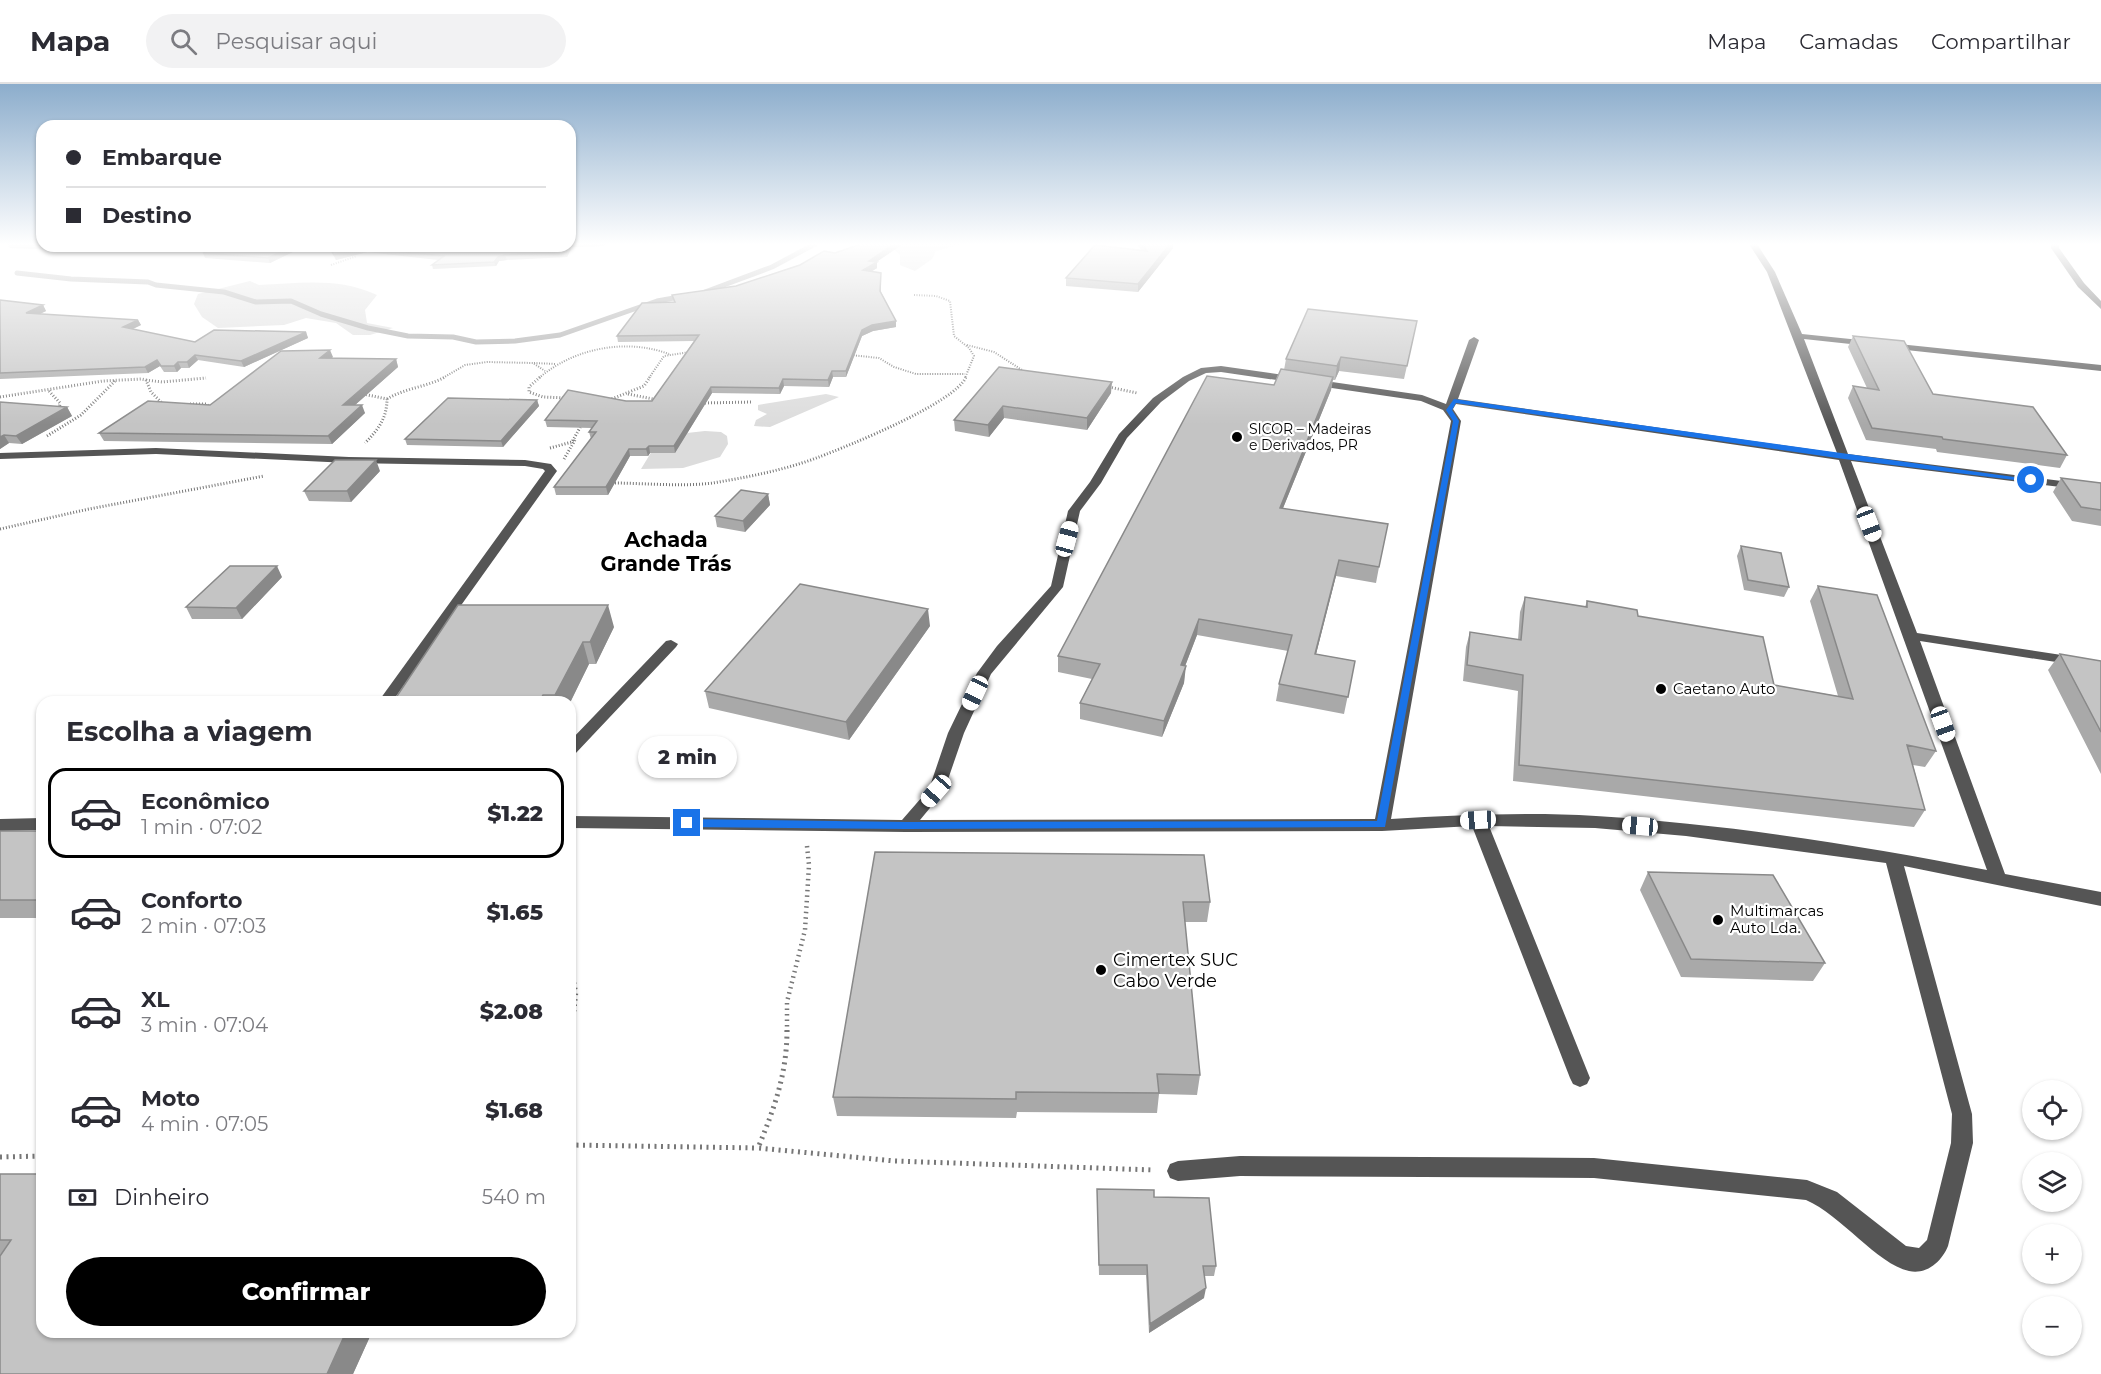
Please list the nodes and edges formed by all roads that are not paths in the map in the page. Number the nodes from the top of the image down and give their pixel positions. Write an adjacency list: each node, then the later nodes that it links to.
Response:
1 (1785, 304): 2 (street)
2 (1798, 336): 4 (street); 7 (street)
3 (1474, 340): 5 (street)
4 (2101, 368)
5 (1452, 405): 7 (street); 18 (street); 19 (street)
6 (0, 456): 12 (street)
7 (1844, 457): 8 (street); 9 (street)
8 (2101, 489)
9 (1911, 636): 11 (street); 21 (street)
10 (671, 644): 13 (street)
11 (2101, 665)
12 (389, 696)
13 (576, 744)
14 (1478, 820): 18 (street); 20 (street); 23 (street)
15 (576, 822): 19 (street)
16 (36, 824): 17 (street)
17 (0, 825)
18 (1382, 825): 19 (street)
19 (906, 826)
20 (1893, 858): 21 (street); 24 (street)
21 (1999, 880): 22 (street)
22 (2101, 899)
23 (1580, 1078)
24 (1178, 1171)

